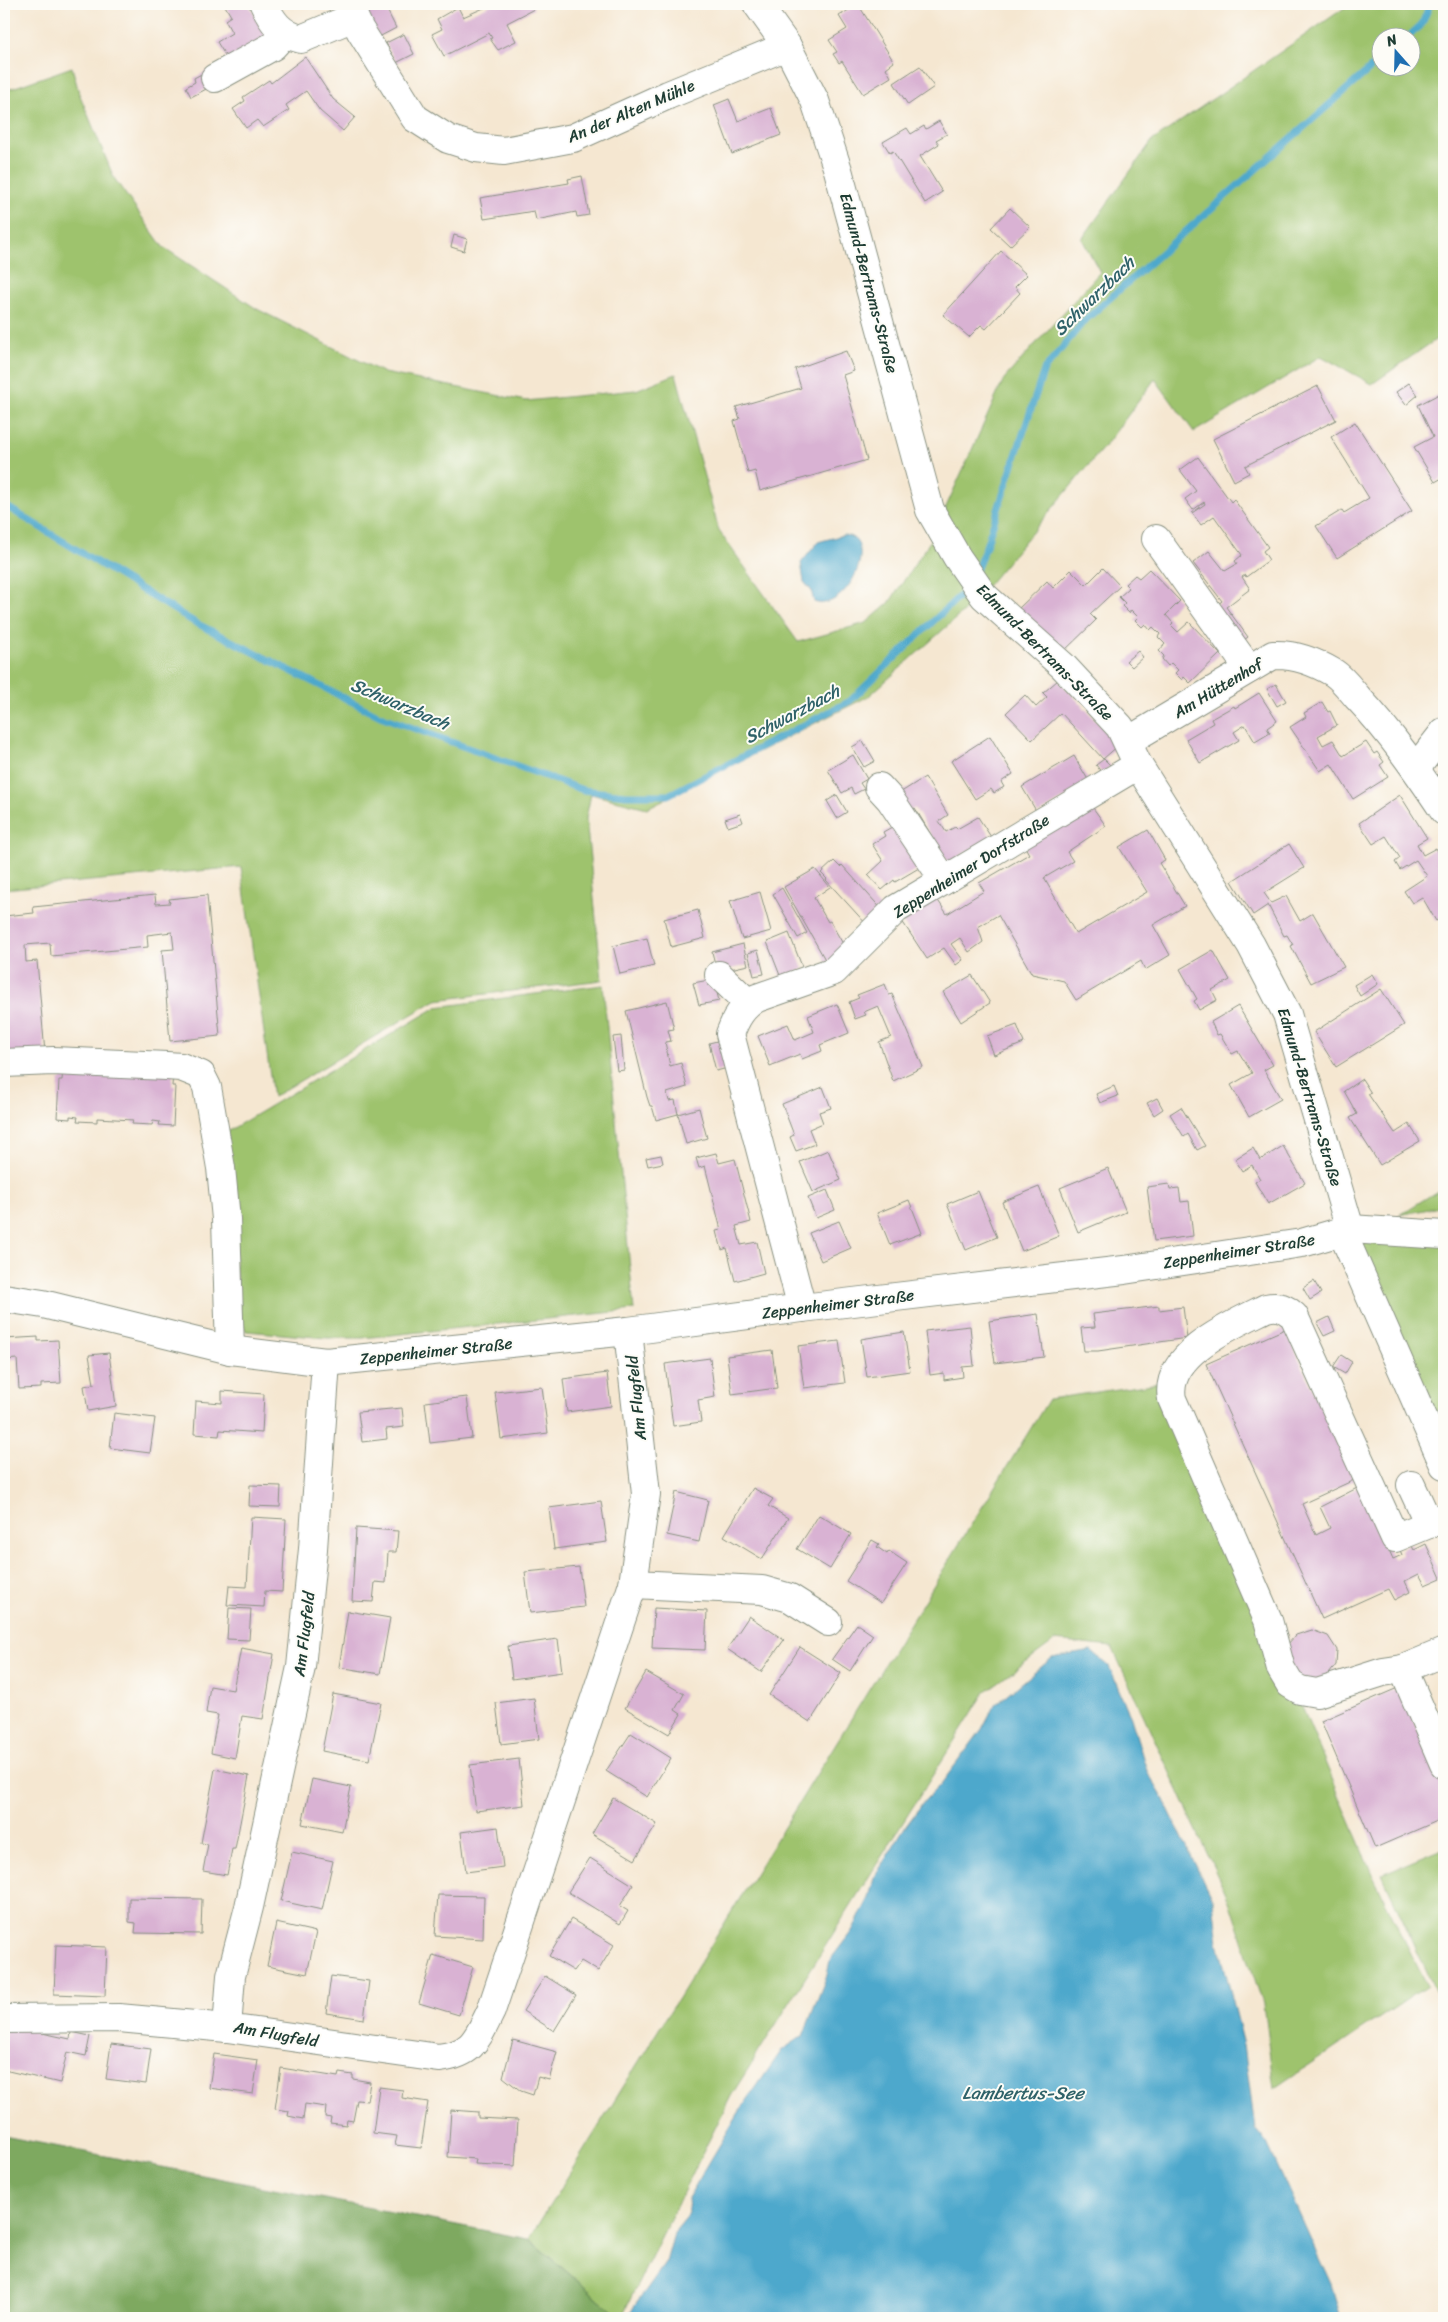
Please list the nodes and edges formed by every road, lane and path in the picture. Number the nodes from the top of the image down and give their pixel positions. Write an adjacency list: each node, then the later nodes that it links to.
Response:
1 (264, 4): 4 (street)
2 (757, 4): 5 (street, Edmund-Bertrams-Straße)
3 (351, 10): 4 (street, An der Alten Mühle); 5 (street, An der Alten Mühle)
4 (284, 33): 6 (street)
5 (787, 46): 10 (street, Edmund-Bertrams-Straße)
6 (215, 78)
7 (1156, 539): 8 (street)
8 (1249, 669): 10 (street, Am Hüttenhof); 11 (street, Am Hüttenhof)
9 (1444, 732): 11 (street)
10 (1133, 753): 14 (street, Zeppenheimer Dorfstraße); 18 (street, Edmund-Bertrams-Straße)
11 (1416, 768): 13 (street, Am Hüttenhof)
12 (879, 787): 14 (street)
13 (1444, 812)
14 (944, 880): 16 (street, Zeppenheimer Dorfstraße)
15 (719, 975): 16 (street)
16 (748, 1004): 21 (street, Zeppenheimer Dorfstraße)
17 (4, 1063): 23 (street)
18 (1346, 1231): 19 (street, Zeppenheimer Straße); 21 (street, Zeppenheimer Straße); 25 (street, Edmund-Bertrams-Straße)
19 (1444, 1235)
20 (4, 1298): 23 (street, Zeppenheimer Straße)
21 (802, 1308): 22 (street, Zeppenheimer Straße)
22 (628, 1331): 24 (street, Zeppenheimer Straße); 28 (street, Am Flugfeld)
23 (230, 1350): 24 (street, Zeppenheimer Straße)
24 (326, 1362): 34 (street, Am Flugfeld)
25 (1444, 1465)
26 (1411, 1485): 27 (street)
27 (1436, 1520): 31 (street)
28 (633, 1584): 29 (street); 34 (street, Am Flugfeld)
29 (828, 1622)
30 (1444, 1652): 31 (street)
31 (1403, 1669): 32 (street)
32 (1444, 1764)
33 (4, 2019): 34 (street)
34 (227, 2028)

